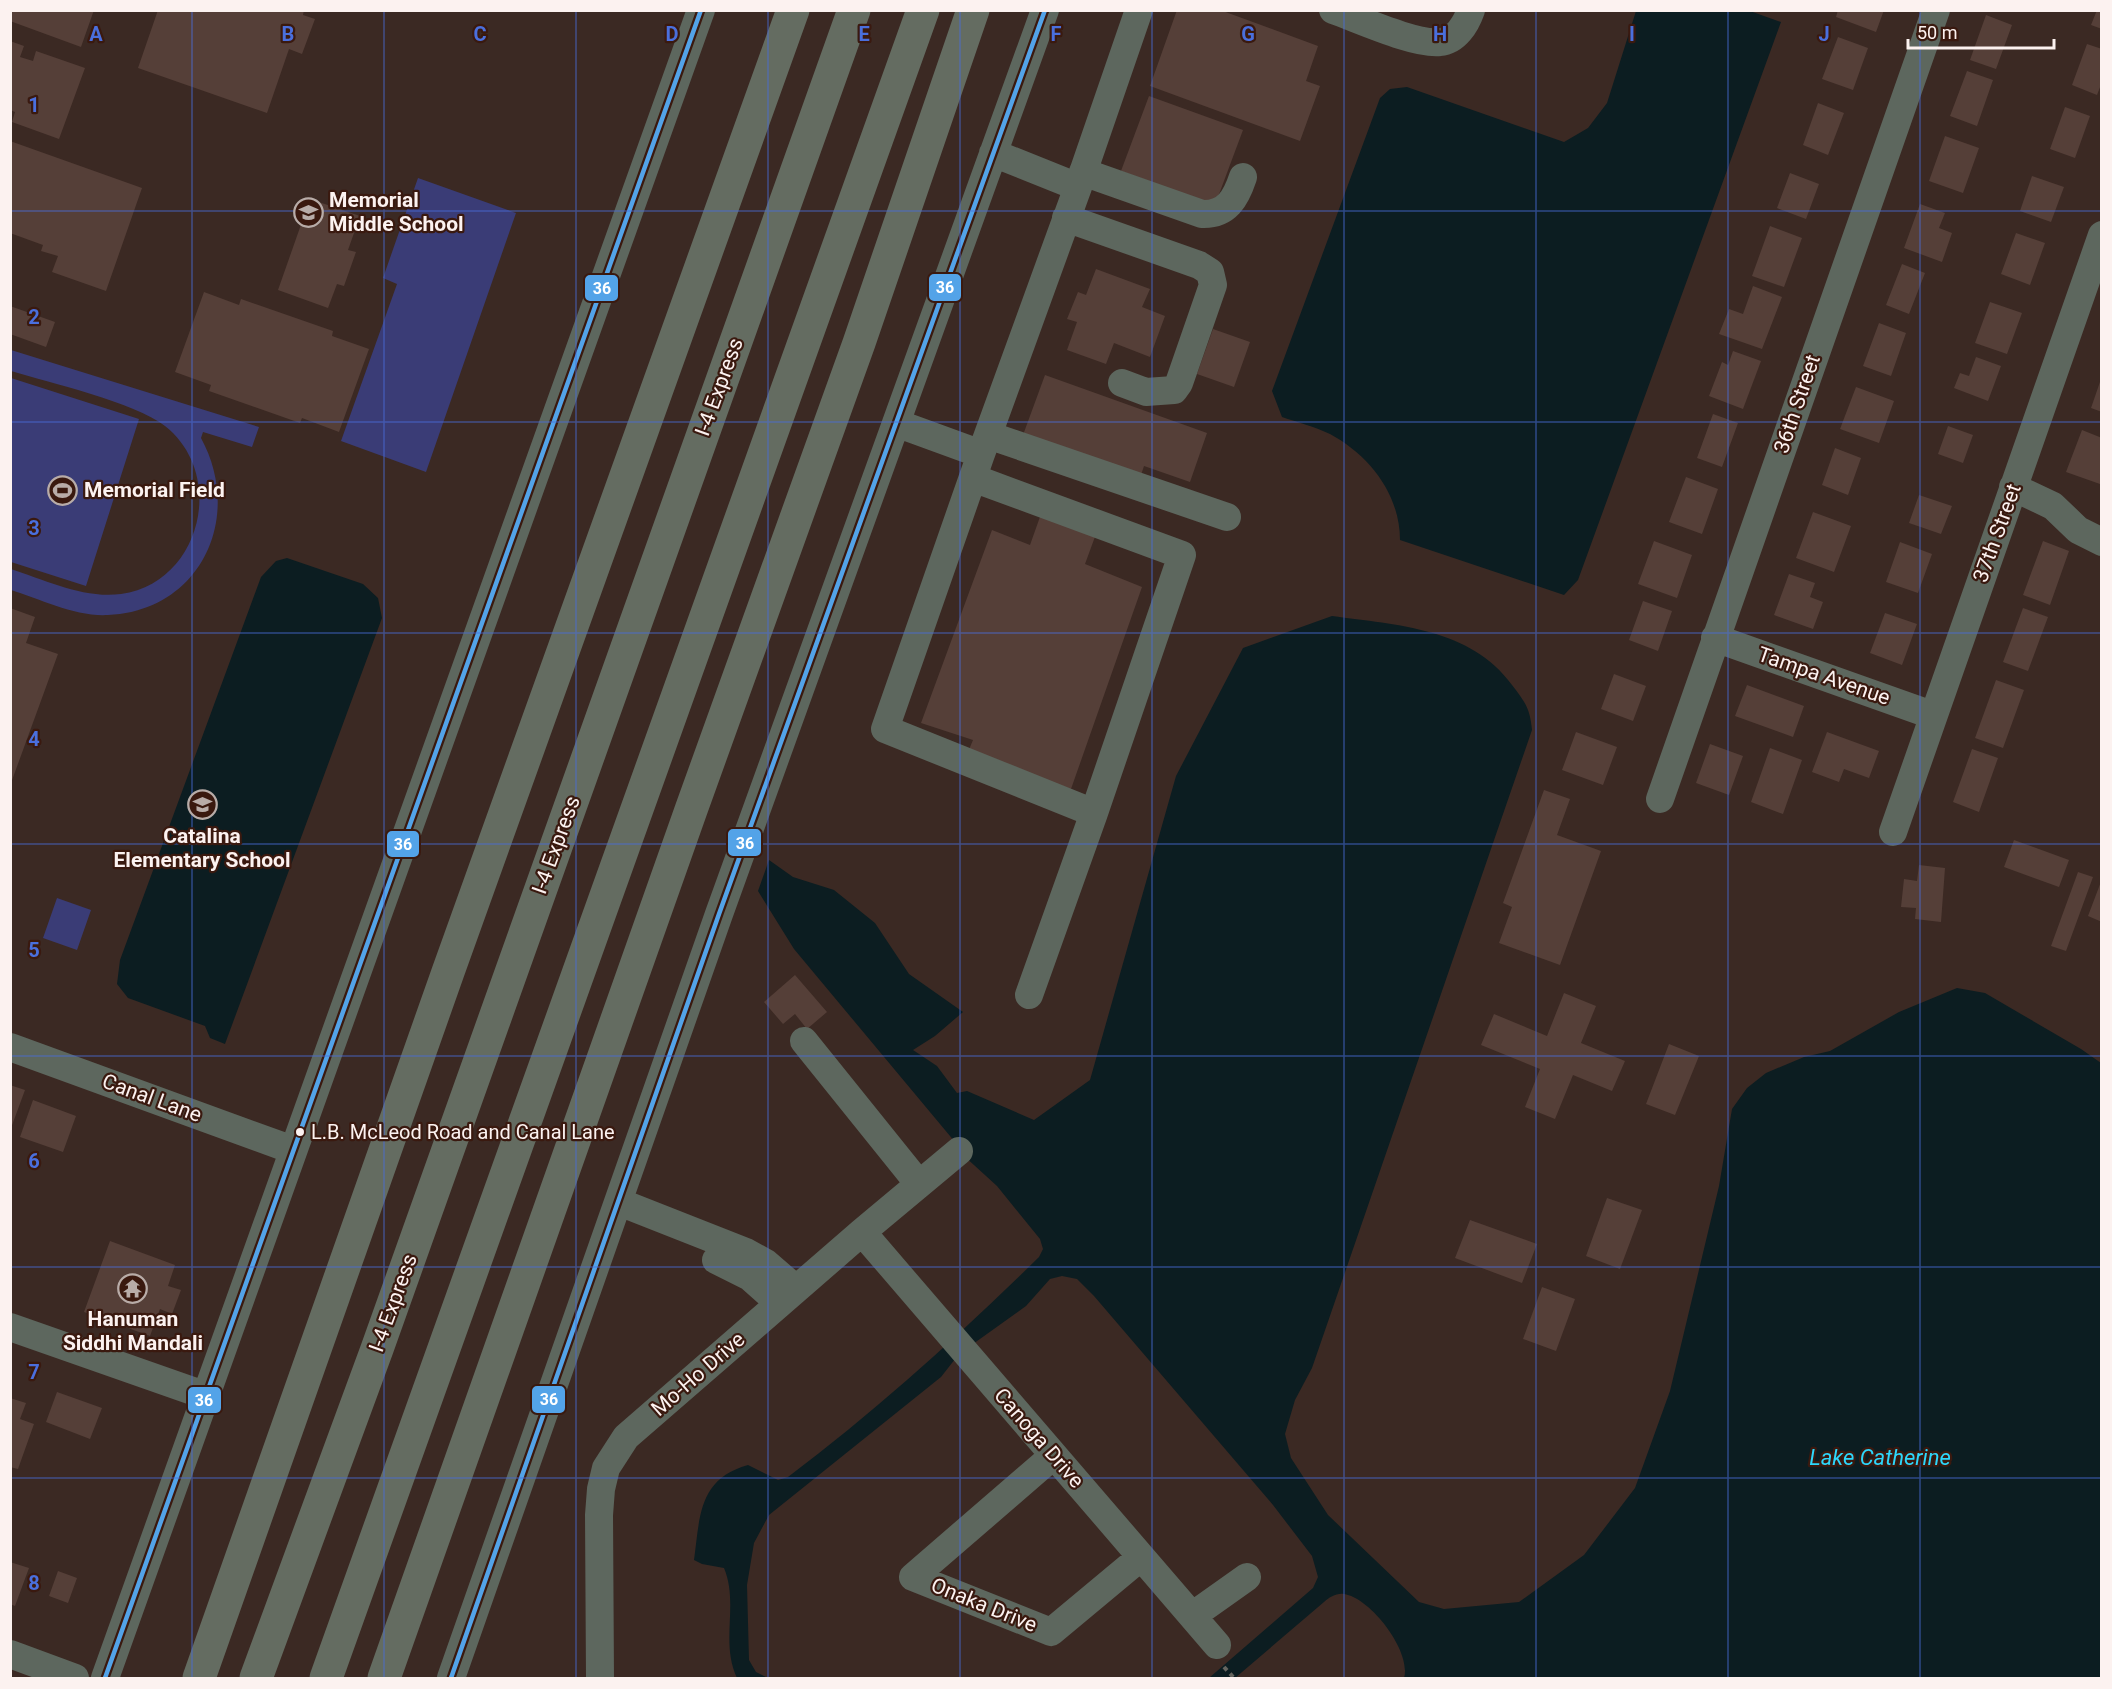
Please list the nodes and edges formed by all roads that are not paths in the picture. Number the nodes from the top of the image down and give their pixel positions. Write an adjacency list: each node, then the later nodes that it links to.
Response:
1 (701, 10): 30 (street)
2 (793, 10): 46 (highway)
3 (854, 10): 47 (highway, I-4 Express)
4 (923, 10): 48 (highway)
5 (973, 10): 49 (highway)
6 (1045, 10): 11 (street)
7 (1139, 10): 13 (street)
8 (1333, 10): 9 (street)
9 (1471, 10)
10 (1936, 10): 22 (street, 36th Street)
11 (993, 153): 13 (street); 17 (street)
12 (1243, 177): 13 (street)
13 (1080, 180): 14 (street)
14 (1066, 218): 16 (street); 18 (street)
15 (2102, 235): 19 (street, 37th Street)
16 (1122, 383)
17 (896, 423): 18 (street); 33 (street)
18 (981, 455): 20 (street); 25 (street); 25 (street)
19 (2013, 487): 21 (street); 23 (street, 37th Street)
20 (1227, 517)
21 (2102, 542)
22 (1715, 638): 23 (street, Tampa Avenue); 24 (street, 36th Street)
23 (1932, 715): 26 (street, 37th Street)
24 (1660, 799)
25 (1094, 813): 27 (street)
26 (1893, 832)
27 (1029, 995)
28 (804, 1041): 32 (street)
29 (10, 1047): 30 (street, Canal Lane)
30 (293, 1150): 37 (street)
31 (959, 1151): 32 (street, Mo-Ho Drive)
32 (919, 1184): 34 (street, Mo-Ho Drive)
33 (616, 1211): 35 (street); 50 (street)
34 (862, 1232): 35 (street, Mo-Ho Drive); 38 (street, Canoga Drive)
35 (788, 1296): 51 (street, Mo-Ho Drive)
36 (10, 1327): 37 (street)
37 (204, 1395): 45 (street)
38 (1053, 1456): 39 (street, Canoga Drive); 39 (street, Onaka Drive)
39 (1141, 1557): 41 (street, Canoga Drive)
40 (1247, 1577): 41 (street)
41 (1192, 1616): 42 (street, Canoga Drive)
42 (1218, 1653)
43 (10, 1654): 44 (street)
44 (75, 1678)
45 (105, 1678)
46 (199, 1678)
47 (256, 1678)
48 (326, 1678)
49 (384, 1678)
50 (451, 1678)
51 (600, 1678)

